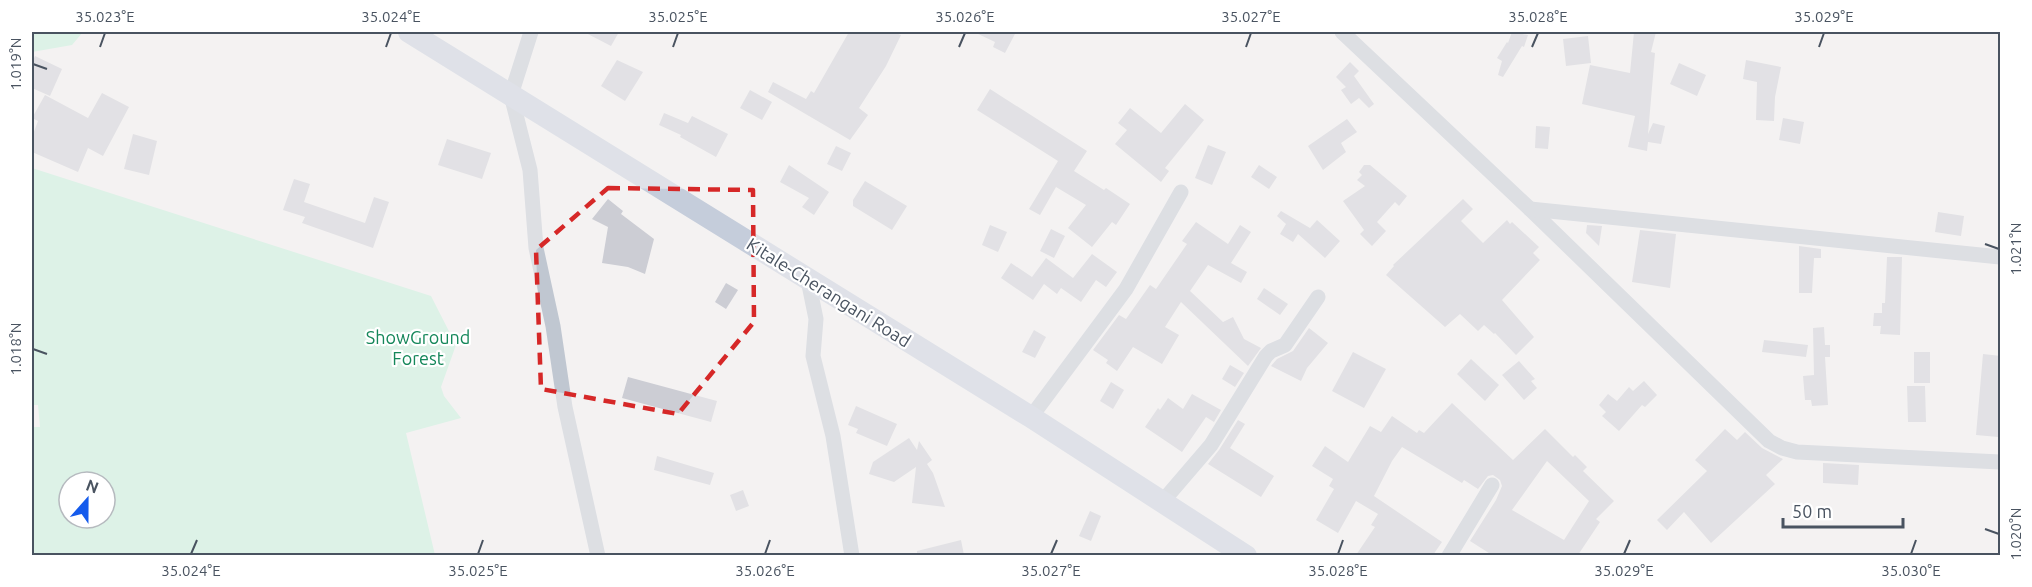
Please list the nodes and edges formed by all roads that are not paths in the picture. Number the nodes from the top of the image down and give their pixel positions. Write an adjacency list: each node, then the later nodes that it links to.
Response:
1 (410, 32): 4 (main road, Kitale-Cherangani Road)
2 (531, 32): 4 (street)
3 (1342, 32): 6 (street)
4 (511, 94): 8 (main road, Kitale-Cherangani Road); 14 (street)
5 (1181, 192): 10 (street)
6 (1530, 209): 7 (street); 11 (street)
7 (2001, 257)
8 (808, 280): 10 (main road, Kitale-Cherangani Road); 15 (street)
9 (1318, 297): 13 (street)
10 (1031, 417): 13 (main road, Kitale-Cherangani Road)
11 (2001, 462)
12 (1492, 485): 17 (street)
13 (1162, 501): 16 (main road, Kitale-Cherangani Road)
14 (598, 555)
15 (852, 555)
16 (1246, 555)
17 (1449, 555)

